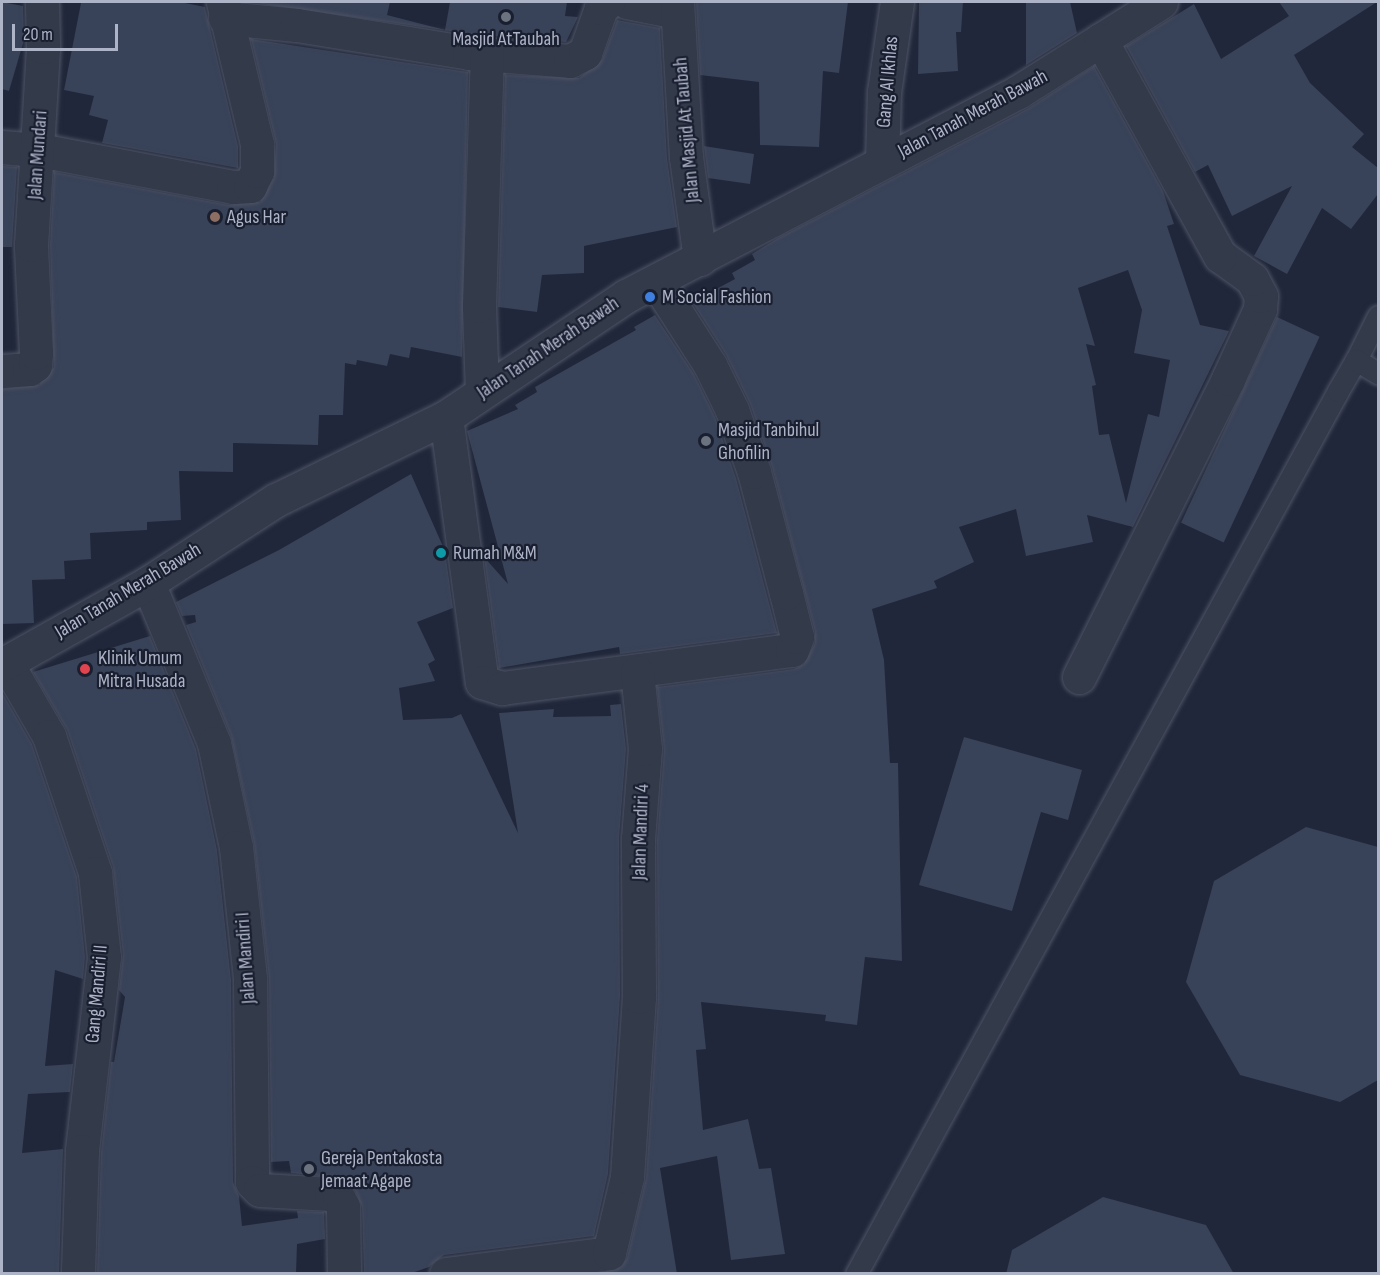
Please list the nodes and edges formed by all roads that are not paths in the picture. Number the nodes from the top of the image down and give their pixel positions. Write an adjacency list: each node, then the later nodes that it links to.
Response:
1 (42, 2): 11 (street, Jalan Mundari)
2 (608, 2): 9 (street)
3 (627, 2): 6 (street)
4 (897, 2): 12 (street, Gang Al Ikhlas)
5 (1161, 2): 8 (street, Jalan Tanah Merah Bawah)
6 (677, 7): 13 (street, Jalan Masjid At Taubah)
7 (224, 10): 9 (street); 11 (street)
8 (1101, 40): 12 (street, Jalan Tanah Merah Bawah); 24 (street)
9 (487, 54): 19 (street)
10 (2, 147): 11 (street)
11 (39, 150): 17 (street, Jalan Mundari)
12 (882, 162): 13 (street, Jalan Tanah Merah Bawah)
13 (700, 259): 14 (street, Jalan Tanah Merah Bawah)
14 (657, 281): 19 (street, Jalan Tanah Merah Bawah); 23 (street)
15 (1378, 316): 16 (lane)
16 (1356, 360): 18 (lane); 28 (lane)
17 (2, 370)
18 (1378, 373)
19 (482, 392): 20 (street, Jalan Tanah Merah Bawah)
20 (446, 417): 21 (street, Jalan Tanah Merah Bawah); 23 (street)
21 (148, 583): 22 (street, Jalan Tanah Merah Bawah); 26 (street, Jalan Mandiri I)
22 (4, 663): 25 (street, Gang Mandiri II)
23 (637, 672): 27 (street, Jalan Mandiri 4)
24 (1079, 677)
25 (78, 1274)
26 (344, 1274)
27 (447, 1274)
28 (856, 1274)

